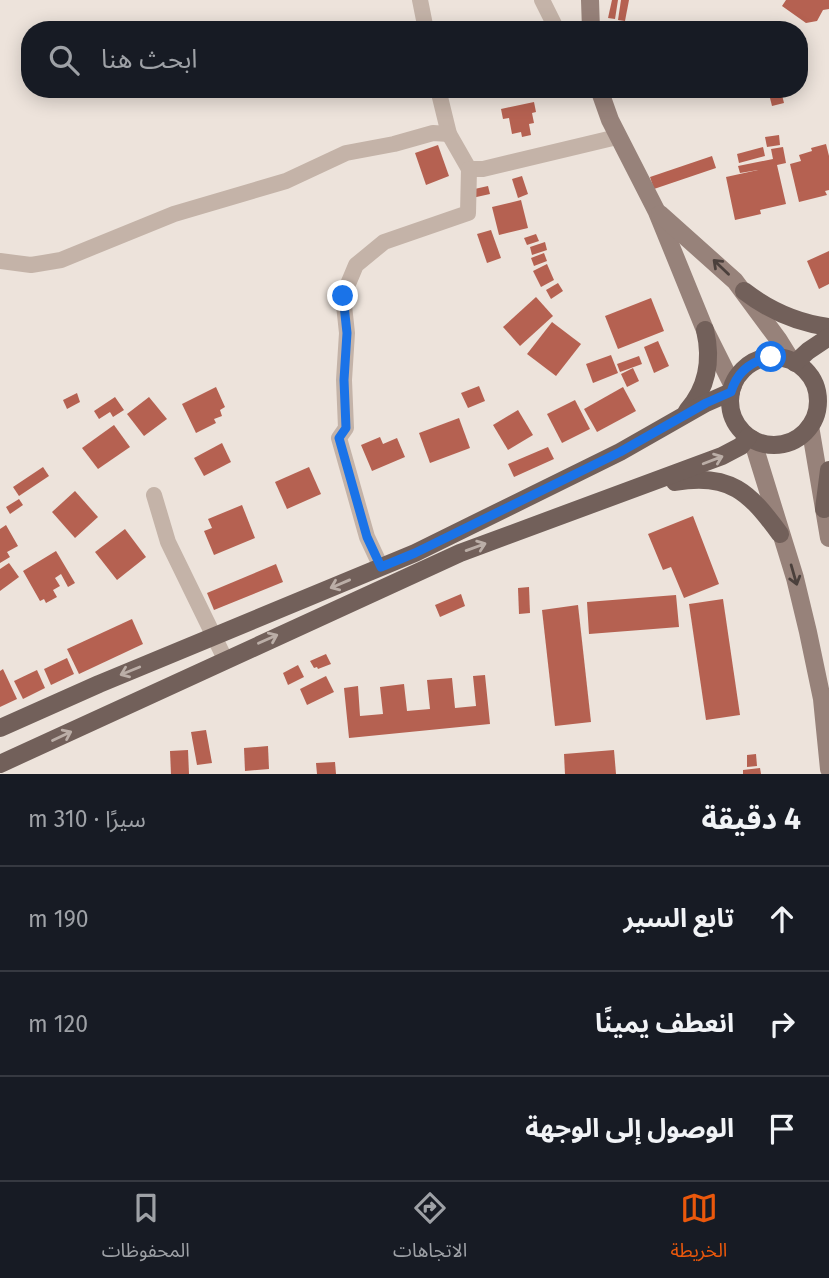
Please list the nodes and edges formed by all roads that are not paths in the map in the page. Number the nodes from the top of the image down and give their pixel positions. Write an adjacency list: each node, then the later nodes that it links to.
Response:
1 (420, 0): 4 (street)
2 (542, 0): 5 (street)
3 (590, 0): 6 (street)
4 (424, 21)
5 (552, 21)
6 (591, 21)
7 (440, 98): 9 (street)
8 (602, 98): 10 (street)
9 (449, 134): 11 (street); 13 (street)
10 (617, 136): 11 (street); 12 (street)
11 (469, 169): 29 (street)
12 (657, 212): 14 (street, one-way to 12); 16 (street)
13 (0, 261)
14 (744, 291): 15 (main road); 18 (street)
15 (829, 327)
16 (705, 330): 19 (street); 21 (main road)
17 (829, 337): 18 (main road)
18 (793, 362): 19 (main road); 20 (main road)
19 (732, 389): 21 (main road); 22 (main road)
20 (817, 420): 22 (main road); 26 (street)
21 (676, 421): 29 (main road)
22 (750, 438): 24 (main road, one-way to 22); 27 (street)
23 (829, 470): 26 (main road)
24 (641, 488): 27 (main road); 31 (main road, one-way to 24)
25 (154, 495): 30 (street)
26 (824, 509): 28 (street)
27 (780, 534): 33 (street, one-way to 33)
28 (829, 538)
29 (381, 567): 30 (main road, one-way to 30)
30 (215, 636): 31 (street); 32 (main road, one-way to 32)
31 (225, 659): 34 (main road, one-way to 31)
32 (0, 728)
33 (828, 760)
34 (0, 764)

